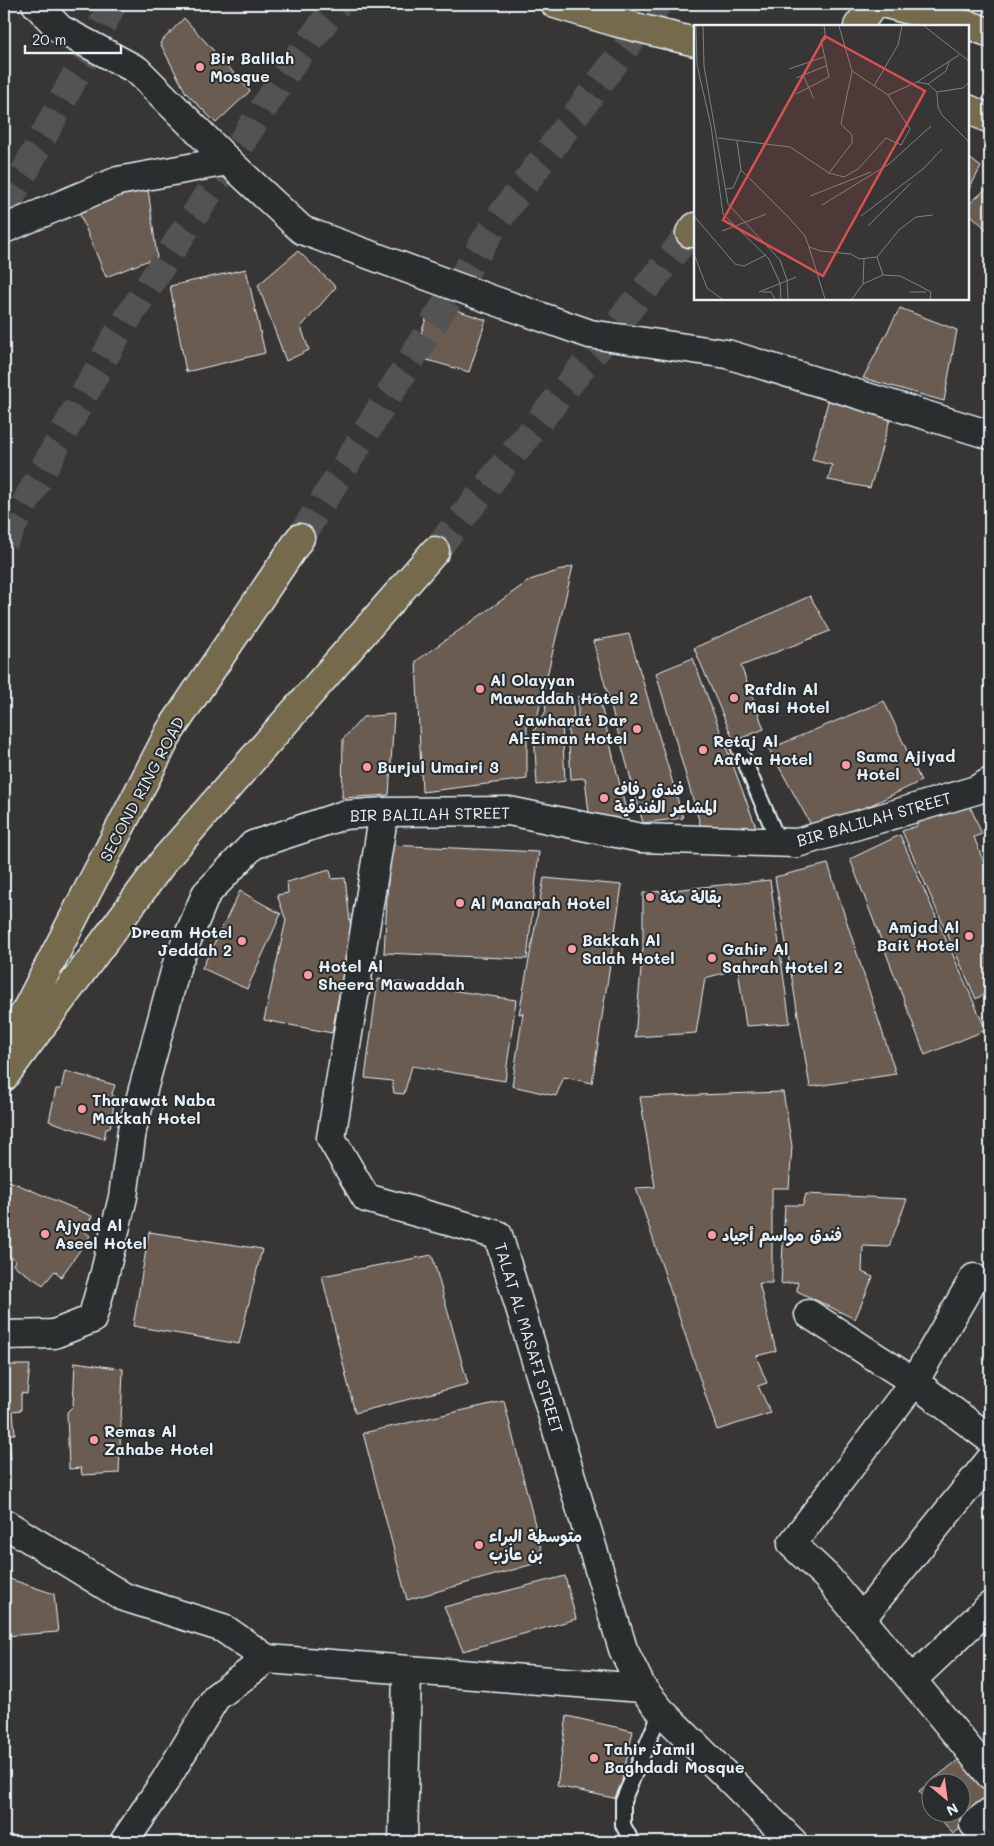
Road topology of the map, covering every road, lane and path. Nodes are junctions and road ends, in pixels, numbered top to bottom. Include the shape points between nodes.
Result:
1 (36, 4) edge
2 (555, 4) edge
3 (874, 4) edge
4 (886, 4) edge
5 (859, 25) edge
6 (967, 25) edge
7 (969, 25) edge
8 (990, 34) edge
9 (694, 42) edge
10 (969, 109) edge
11 (990, 119) edge
12 (228, 161) junction
13 (4, 229) edge
14 (990, 435) edge
15 (300, 538) tunnel mouth
16 (435, 551) tunnel mouth
17 (738, 746) dead end
18 (990, 782) edge
19 (384, 812) junction
20 (779, 843) junction
21 (4, 1053) edge
22 (4, 1077) edge
23 (974, 1278) dead end
24 (809, 1314) dead end
25 (4, 1335) edge
26 (914, 1382) junction
27 (990, 1439) edge
28 (990, 1460) edge
29 (4, 1523) edge
30 (990, 1606) edge
31 (861, 1619) junction
32 (266, 1659) junction
33 (407, 1670) junction
34 (912, 1680) junction
35 (642, 1688) junction
36 (661, 1711) junction
37 (990, 1775) edge
38 (990, 1812) edge
39 (124, 1842) edge
40 (403, 1842) edge
41 (632, 1842) edge
42 (793, 1842) edge
43 (989, 1842) edge

1 - 12 street via 60,28 138,70
2 - 9 main road
3 - 5 main road
4 - 6 main road
7 - 8 main road
10 - 11 main road
12 - 13 street via 118,181
12 - 14 street via 302,230 490,299 590,334 727,354
15 - 21 main road, SECOND RING ROAD via 170,731
16 - 22 main road via 166,858
17 - 20 lane
18 - 20 street, BIR BALILAH STREET via 976,790 797,843
19 - 20 street, BIR BALILAH STREET via 509,811 641,838
19 - 25 street, BIR BALILAH STREET via 344,815 252,845 206,894 177,964 132,1130 123,1197 92,1319 54,1334
19 - 35 street, TALAT AL MASAFI STREET via 331,1138 366,1198 498,1235 623,1649
23 - 26 street
24 - 26 street
26 - 27 street
26 - 31 street via 792,1544 827,1577
28 - 31 street
29 - 32 street via 124,1598 223,1628
30 - 34 street
31 - 34 street
32 - 33 street
32 - 39 street via 216,1697
33 - 35 street
33 - 40 street
34 - 37 street
35 - 36 street, TALAT AL MASAFI STREET
36 - 41 lane via 623,1801 623,1825
36 - 42 street, TALAT AL MASAFI STREET
38 - 43 street via 974,1824

